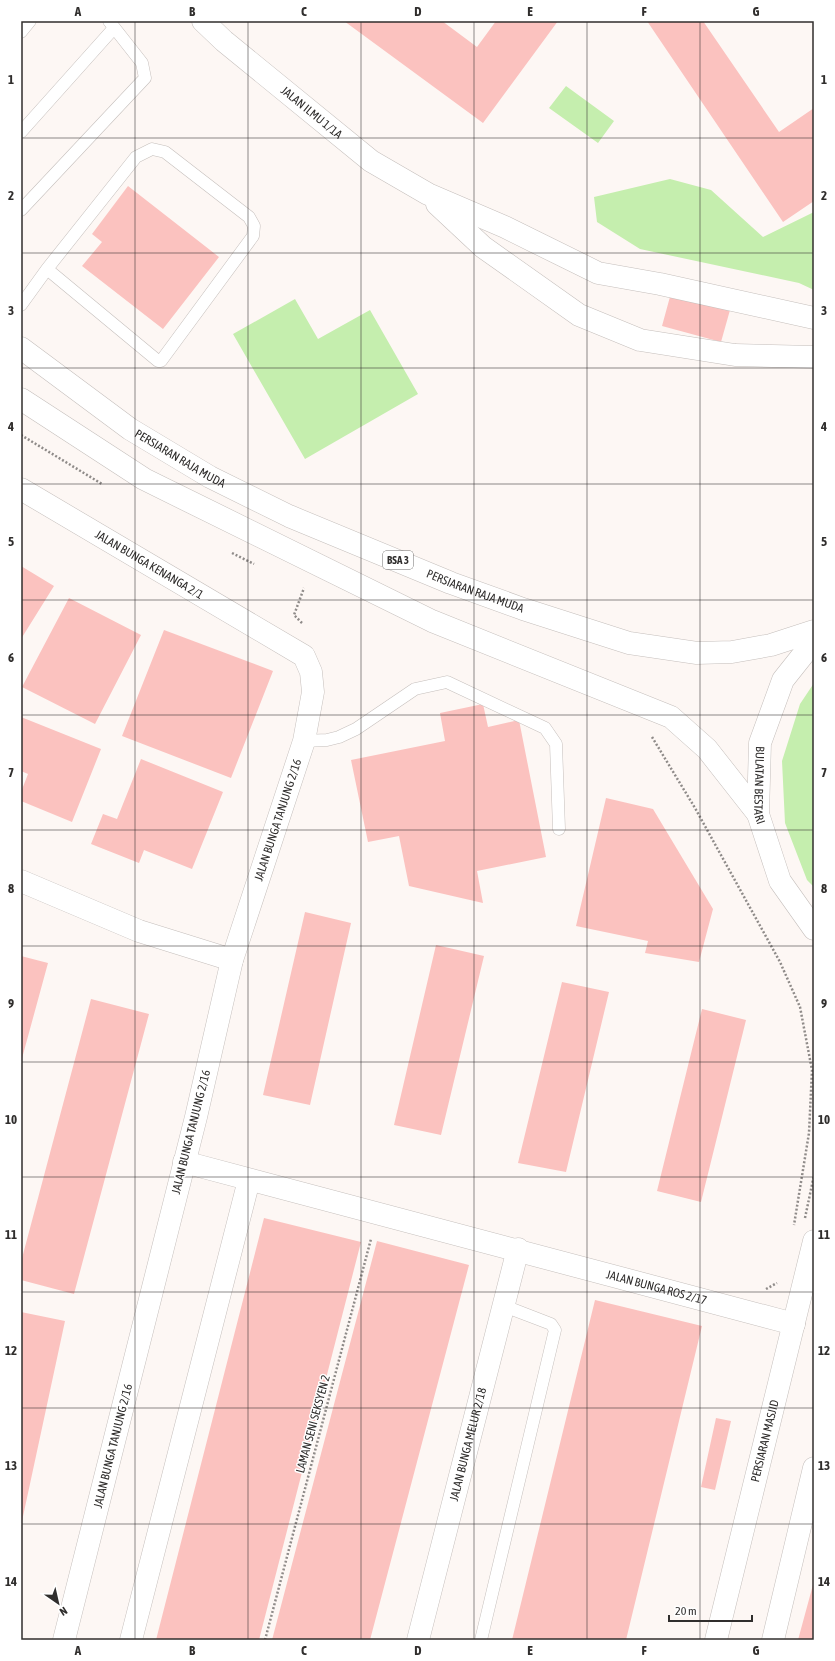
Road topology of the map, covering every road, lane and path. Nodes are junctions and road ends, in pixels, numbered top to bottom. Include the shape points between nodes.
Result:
1 (30, 21) edge
2 (203, 21) edge
3 (111, 24) edge
4 (21, 32) edge
5 (21, 132) edge
6 (428, 194) junction
7 (21, 210) edge
8 (47, 269) junction
9 (21, 305) edge
10 (814, 318) edge
11 (21, 348) edge
12 (814, 357) edge
13 (21, 399) edge
14 (21, 489) edge
15 (814, 631) edge
16 (279, 640) joint
17 (814, 642) edge
18 (304, 741) junction
19 (758, 814) junction
20 (559, 829) dead end
21 (21, 881) edge
22 (813, 930) edge
23 (232, 960) junction
24 (184, 1162) junction
25 (249, 1180) junction
26 (378, 1213) junction
27 (814, 1241) edge
28 (518, 1250) junction
29 (504, 1306) junction
30 (794, 1324) junction
31 (814, 1468) edge
32 (64, 1640) edge
33 (131, 1640) edge
34 (266, 1640) edge
35 (418, 1640) edge
36 (481, 1640) edge
37 (716, 1640) edge
38 (773, 1640) edge

1 - 4 lane
2 - 6 street, JALAN ILMU 1/1A via 371,161
3 - 5 lane
3 - 7 lane via 142,63 145,78
6 - 10 street via 505,227 598,273
6 - 12 street via 483,247 579,315 640,340 735,355
8 - 8 lane via 161,361 253,236 254,226 249,217 165,152 152,149 136,157
8 - 9 lane
11 - 15 street, PERSIARAN RAJA MUDA / BSA 3 via 130,429 210,477 290,516 451,583 523,609 629,643 697,653 732,652 771,645
13 - 19 street via 144,479 425,617 672,717 707,749
14 - 16 street, JALAN BUNGA KENANGA 2/1
16 - 18 street, JALAN BUNGA TANJUNG 2/16 via 304,656 311,672 313,692
17 - 19 street, BULATAN BESTARI via 783,680 760,742
18 - 20 lane via 339,737 356,729 415,689 447,682 545,728 556,744
18 - 23 street, JALAN BUNGA TANJUNG 2/16
19 - 22 street, BULATAN BESTARI via 780,881
21 - 23 street via 139,932
23 - 24 street, JALAN BUNGA TANJUNG 2/16
24 - 25 street, JALAN BUNGA ROS 2/17
24 - 32 street, JALAN BUNGA TANJUNG 2/16
25 - 26 street, JALAN BUNGA ROS 2/17
25 - 33 street
26 - 28 street, JALAN BUNGA ROS 2/17
26 - 34 path, LAMAN SENI SEKSYEN 2
27 - 30 street, PERSIARAN MASJID
28 - 29 street, JALAN BUNGA MELUR 2/18
28 - 30 street, JALAN BUNGA ROS 2/17
29 - 35 street, JALAN BUNGA MELUR 2/18
29 - 36 lane via 551,1324 555,1330
30 - 37 street, PERSIARAN MASJID
31 - 38 street

